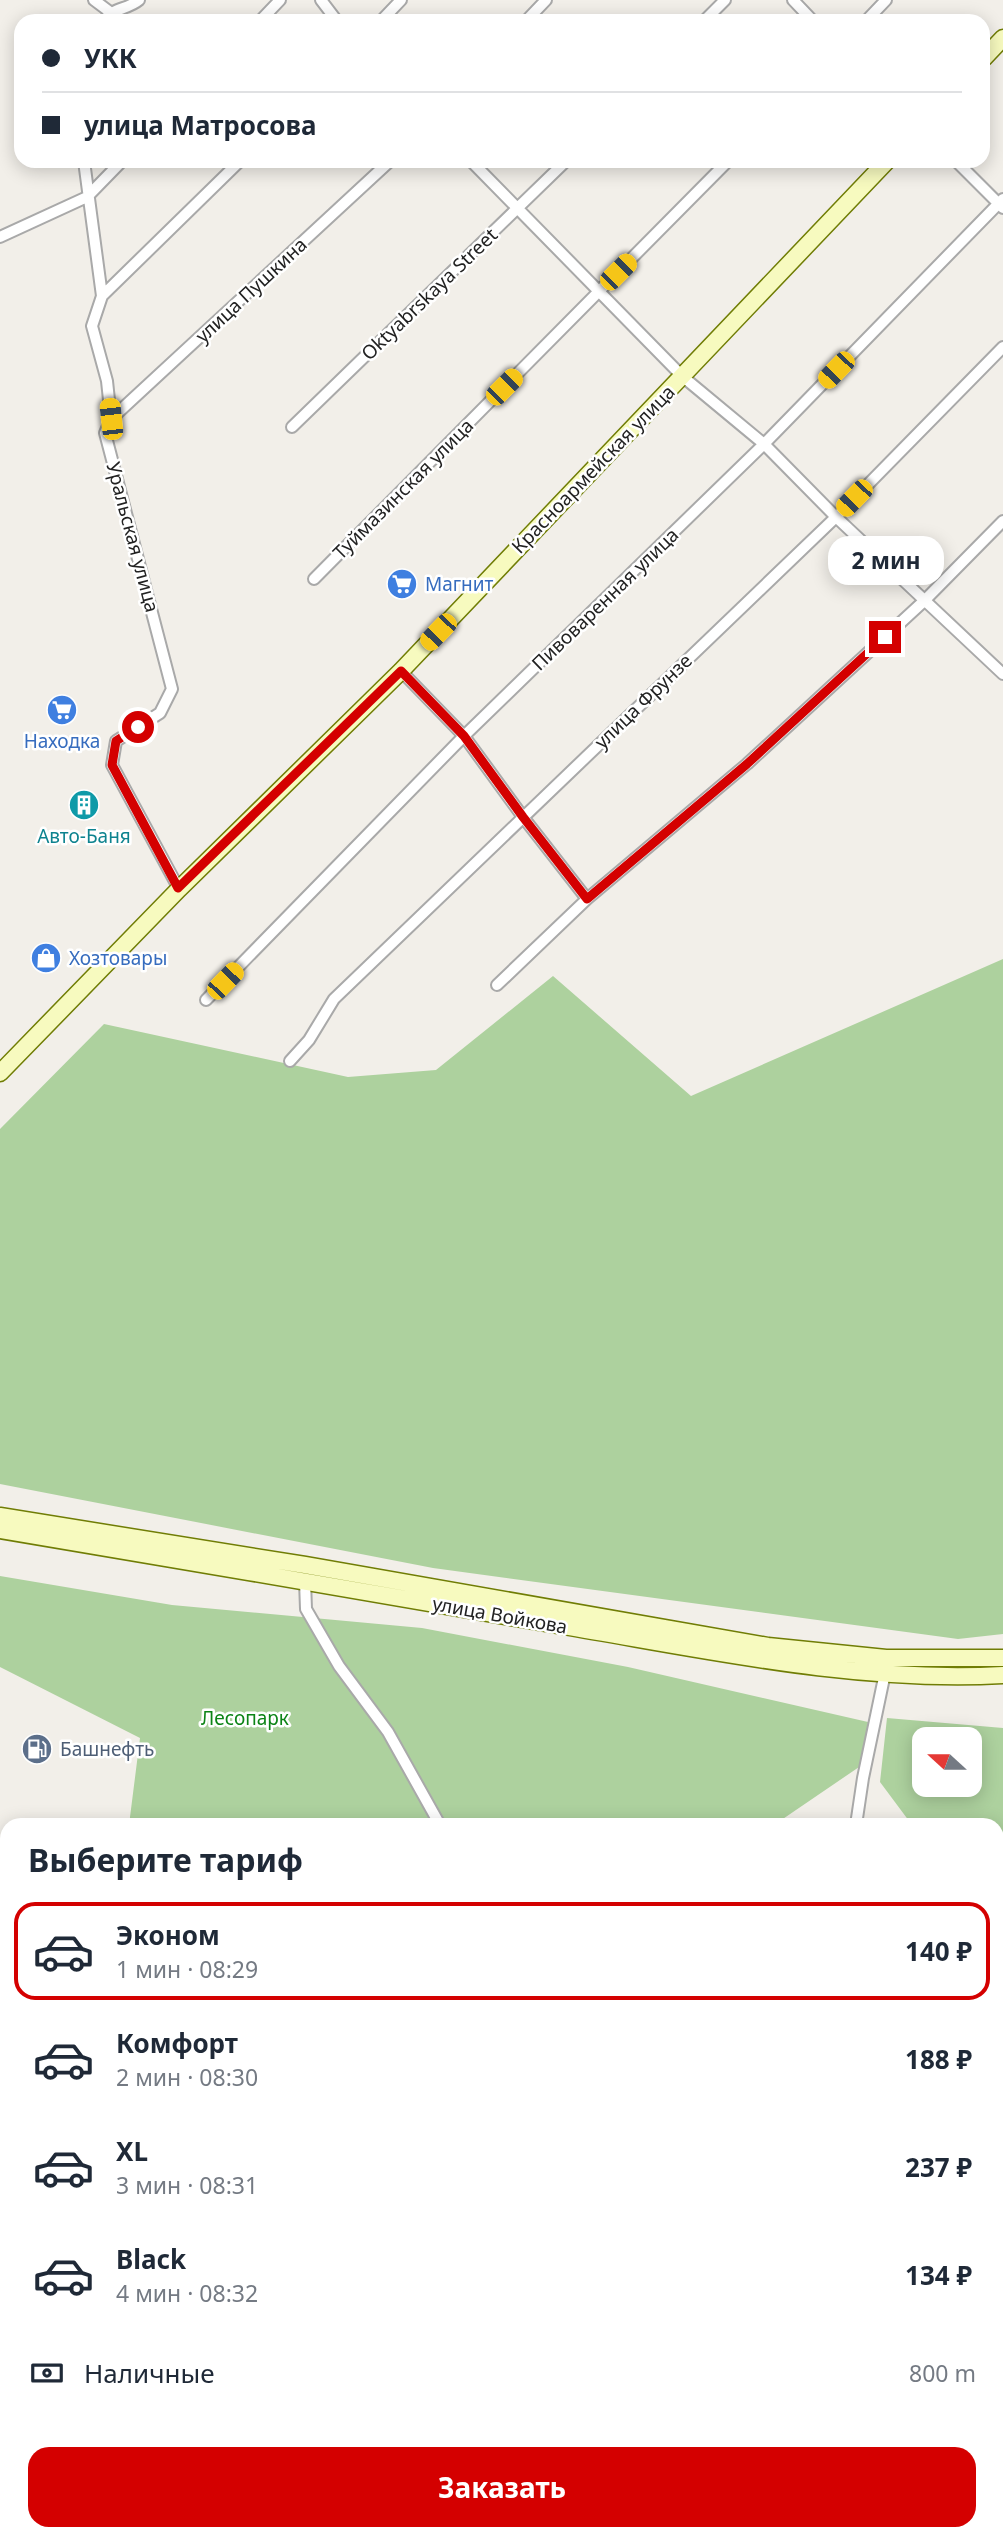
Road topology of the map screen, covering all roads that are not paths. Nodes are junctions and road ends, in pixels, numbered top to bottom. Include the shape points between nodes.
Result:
1 (94, 0) edge
2 (139, 0) edge
3 (280, 0) edge
4 (321, 0) edge
5 (401, 0) edge
6 (546, 0) edge
7 (725, 0) edge
8 (793, 0) edge
9 (886, 0) edge
10 (105, 14) edge
11 (114, 14) edge
12 (267, 14) edge
13 (332, 14) edge
14 (388, 14) edge
15 (533, 14) edge
16 (711, 14) edge
17 (806, 14) edge
18 (873, 14) edge
19 (1003, 38) edge
20 (990, 52) edge
21 (85, 168) edge
22 (115, 168) edge
23 (233, 168) edge
24 (382, 168) edge
25 (478, 168) edge
26 (559, 168) edge
27 (721, 168) edge
28 (880, 168) edge
29 (963, 168) edge
30 (87, 197) junction
31 (1001, 204) edge
32 (518, 209) junction
33 (0, 237) edge
34 (600, 291) junction
35 (102, 296) junction
36 (1003, 347) edge
37 (682, 376) junction
38 (111, 419) junction
39 (292, 426) dead end
40 (764, 444) junction
41 (836, 517) junction
42 (1003, 522) edge
43 (314, 579) dead end
44 (924, 601) junction
45 (401, 671) junction
46 (1003, 674) edge
47 (464, 736) junction
48 (523, 817) junction
49 (178, 888) junction
50 (587, 899) junction
51 (497, 985) dead end
52 (206, 1000) dead end
53 (290, 1061) dead end
54 (0, 1073) edge
55 (0, 1516) edge
56 (0, 1530) edge
57 (305, 1581) junction
58 (1003, 1658) edge
59 (885, 1673) junction
60 (1003, 1675) edge
61 (436, 1818) edge
62 (857, 1818) edge

1 - 10 street
2 - 11 street
3 - 12 street
4 - 13 street
5 - 14 street
6 - 15 street
7 - 16 street
8 - 17 street
9 - 18 street
19 - 20 main road
21 - 30 street
22 - 30 street
23 - 35 street
24 - 38 street, улица Пушкина
25 - 32 street
26 - 32 street, Oktyabrskaya Street
27 - 34 street, Туймазинская улица
28 - 37 main road, Красноармейская улица
29 - 31 street
30 - 33 street
30 - 35 street
31 - 40 street, Пивоваренная улица
32 - 34 street
32 - 39 street, Oktyabrskaya Street
34 - 37 street
34 - 43 street, Туймазинская улица
35 - 38 street, Уральская улица via 92,326
36 - 41 street, улица Фрунзе
37 - 40 street
37 - 45 main road, Красноармейская улица
38 - 49 street, Уральская улица via 105,433 172,689 160,713 116,741 112,765
40 - 41 street
40 - 47 street, Пивоваренная улица
41 - 44 street
41 - 48 street, улица Фрунзе
42 - 44 street
44 - 46 street
44 - 50 street via 747,764
45 - 47 street
45 - 49 main road, Красноармейская улица
47 - 48 street
47 - 52 street, Пивоваренная улица
48 - 50 street
48 - 53 street, улица Фрунзе via 334,999
49 - 54 main road, Красноармейская улица
50 - 51 street
55 - 58 main road, улица Войкова via 768,1646 886,1658
56 - 57 main road, улица Войкова
57 - 59 main road, улица Войкова via 661,1643
57 - 61 street via 306,1609 339,1665 388,1732
59 - 60 main road, улица Войкова
59 - 62 street

